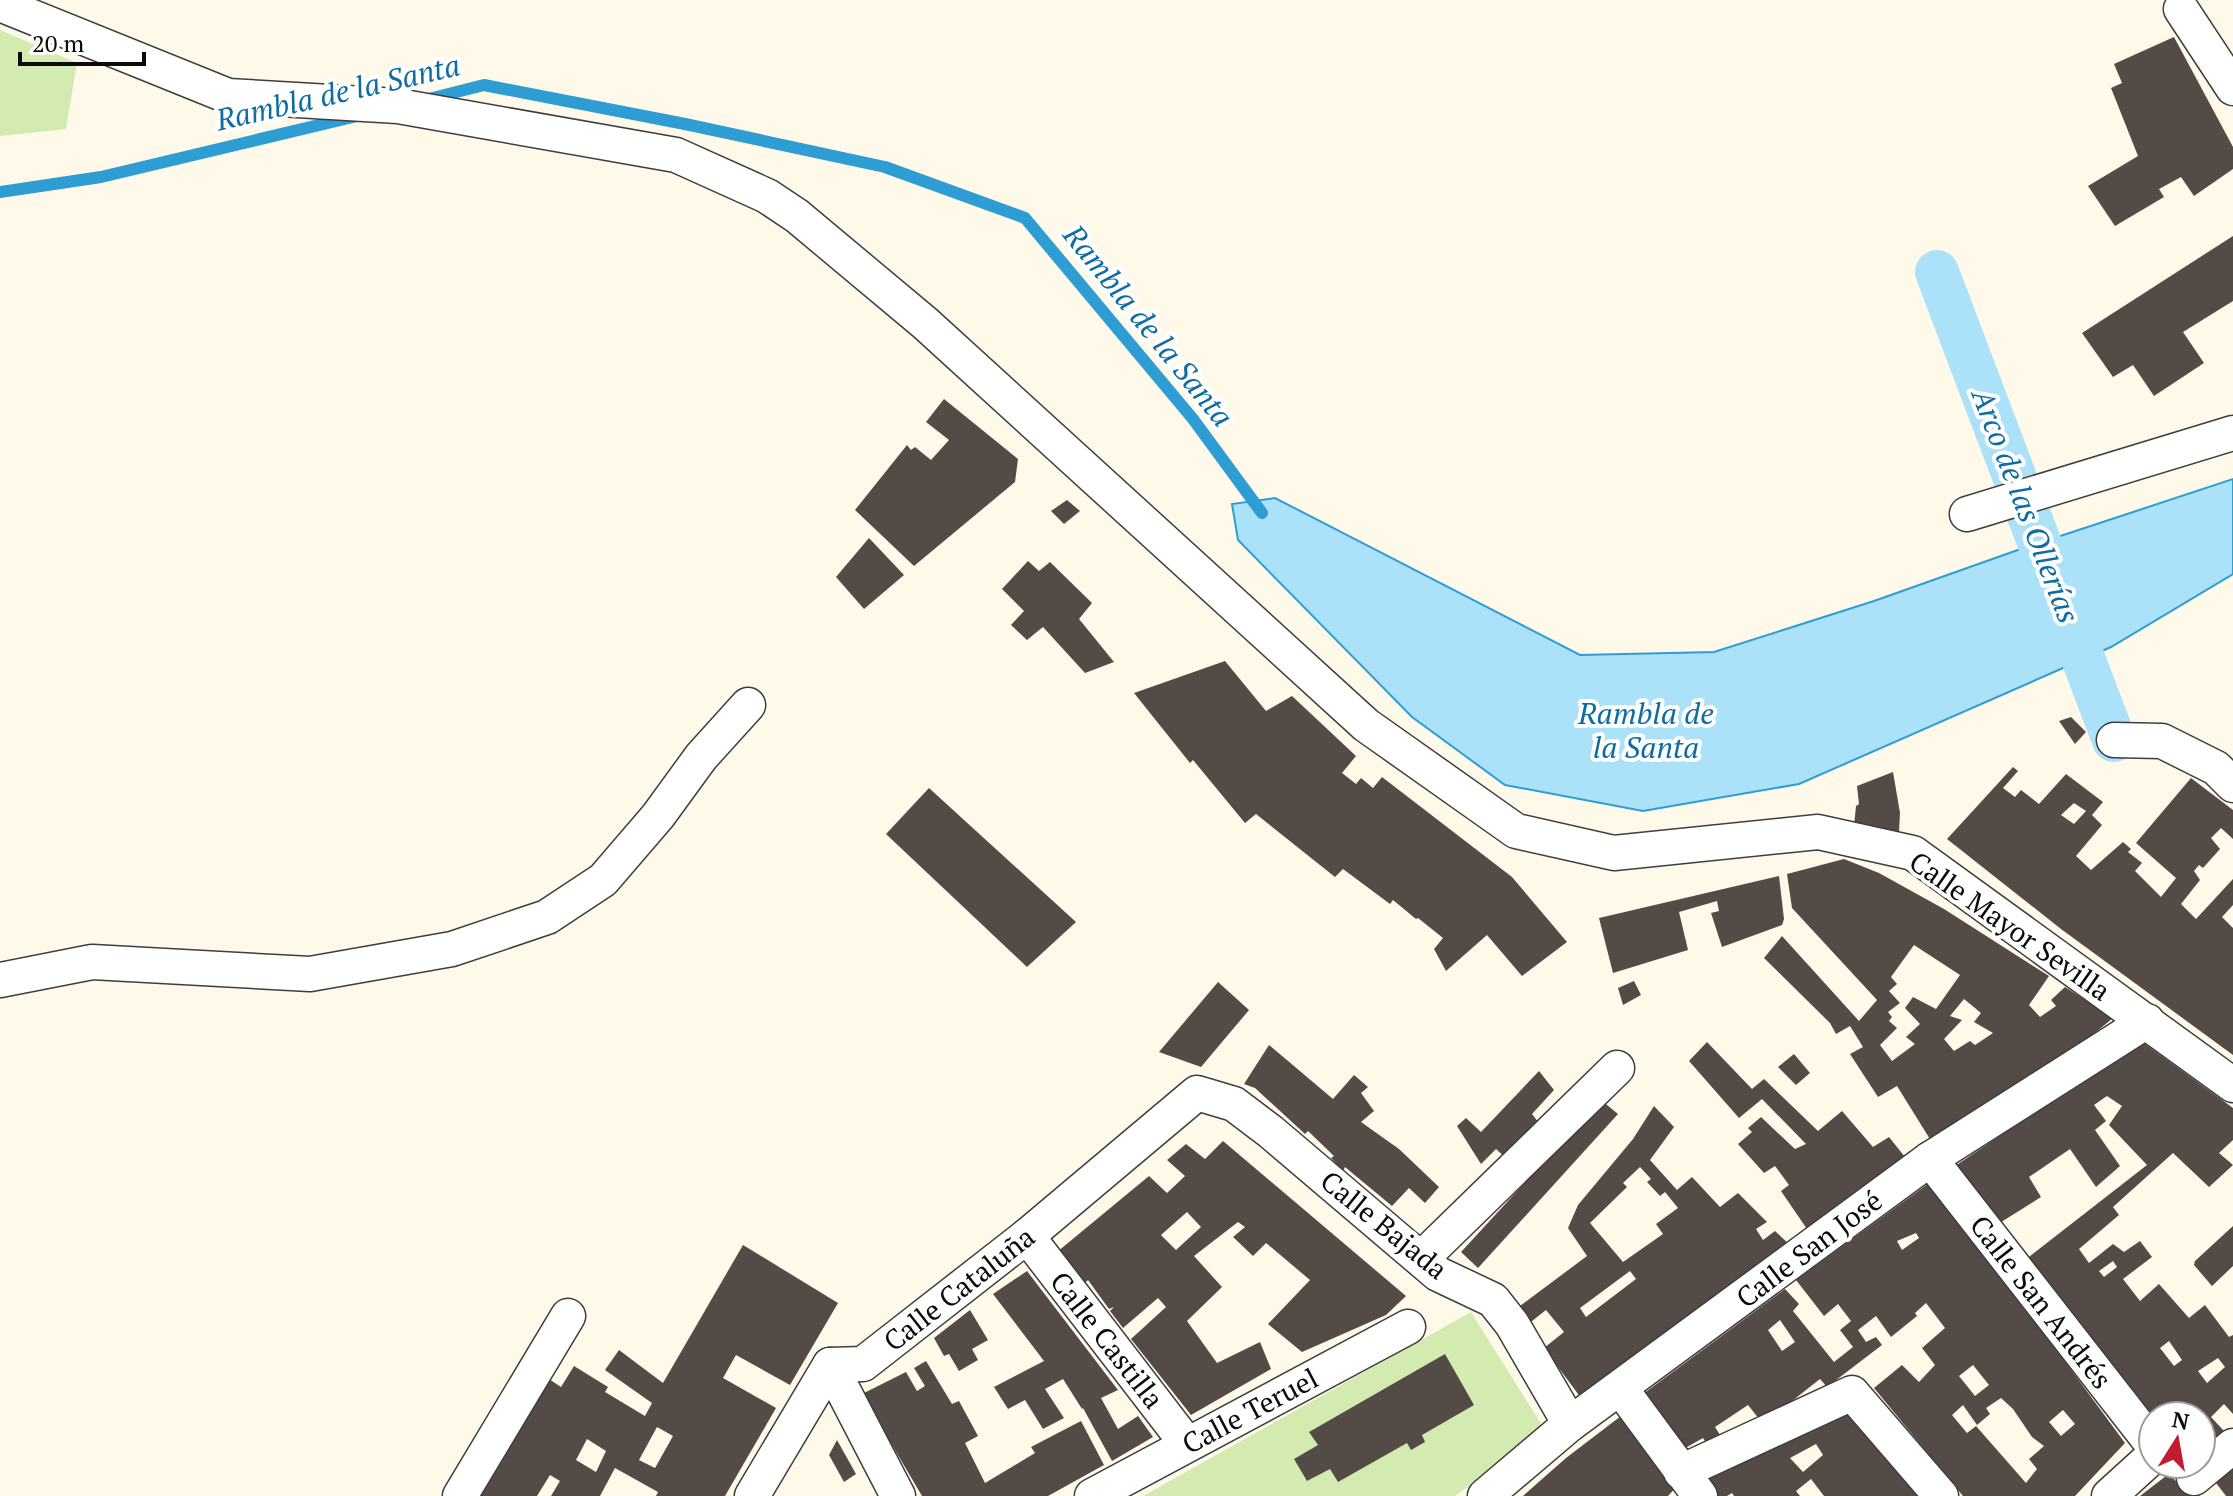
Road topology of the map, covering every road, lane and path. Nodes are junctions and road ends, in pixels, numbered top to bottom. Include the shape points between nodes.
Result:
1 (0, 4) edge
2 (2181, 9) dead end
3 (2233, 88) edge
4 (2233, 433) edge
5 (1967, 514) dead end
6 (748, 705) dead end
7 (2114, 740) dead end
8 (2233, 785) edge
9 (0, 980) edge
10 (2147, 1021) junction
11 (1617, 1068) dead end
12 (2233, 1085) edge
13 (1197, 1093) joint
14 (1930, 1159) junction
15 (1027, 1236) junction
16 (1421, 1259) junction
17 (568, 1316) dead end
18 (1408, 1327) dead end
19 (830, 1365) junction
20 (1621, 1389) junction
21 (1570, 1424) junction
22 (2137, 1424) edge
23 (1187, 1444) junction
24 (2233, 1446) edge
25 (2217, 1459) edge
26 (2137, 1471) edge
27 (1690, 1484) edge
28 (460, 1496) edge
29 (752, 1496) edge
30 (898, 1496) edge
31 (1092, 1496) edge
32 (1485, 1496) edge
33 (1941, 1496) edge
34 (2109, 1496) edge

1 - 10 street, Calle Mayor Sevilla via 228,96 398,106 676,155 767,196 925,323 1366,725 1516,831 1614,853 1818,832 1913,853
2 - 3 street
4 - 5 street
6 - 9 street via 603,880 547,917 452,949 310,974 92,962
7 - 8 street via 2162,741 2216,768
10 - 12 street, Calle Mayor Sevilla
10 - 14 street, Calle San José
11 - 16 street
13 - 15 street, Calle Cataluña
13 - 16 street, Calle Bajada via 1234,1104
14 - 20 street, Calle San José
14 - 22 street, Calle San Andrés
15 - 19 street, Calle Cataluña via 863,1364
15 - 23 street, Calle Castilla
16 - 21 street, Calle Bajada via 1438,1274 1493,1300
17 - 28 street
18 - 23 street, Calle Teruel
19 - 29 street
19 - 30 street
20 - 21 street, Calle San José
20 - 27 street
21 - 32 street, Calle San José
23 - 31 street, Calle Teruel
24 - 25 street
26 - 34 street
27 - 33 street via 1852,1393

